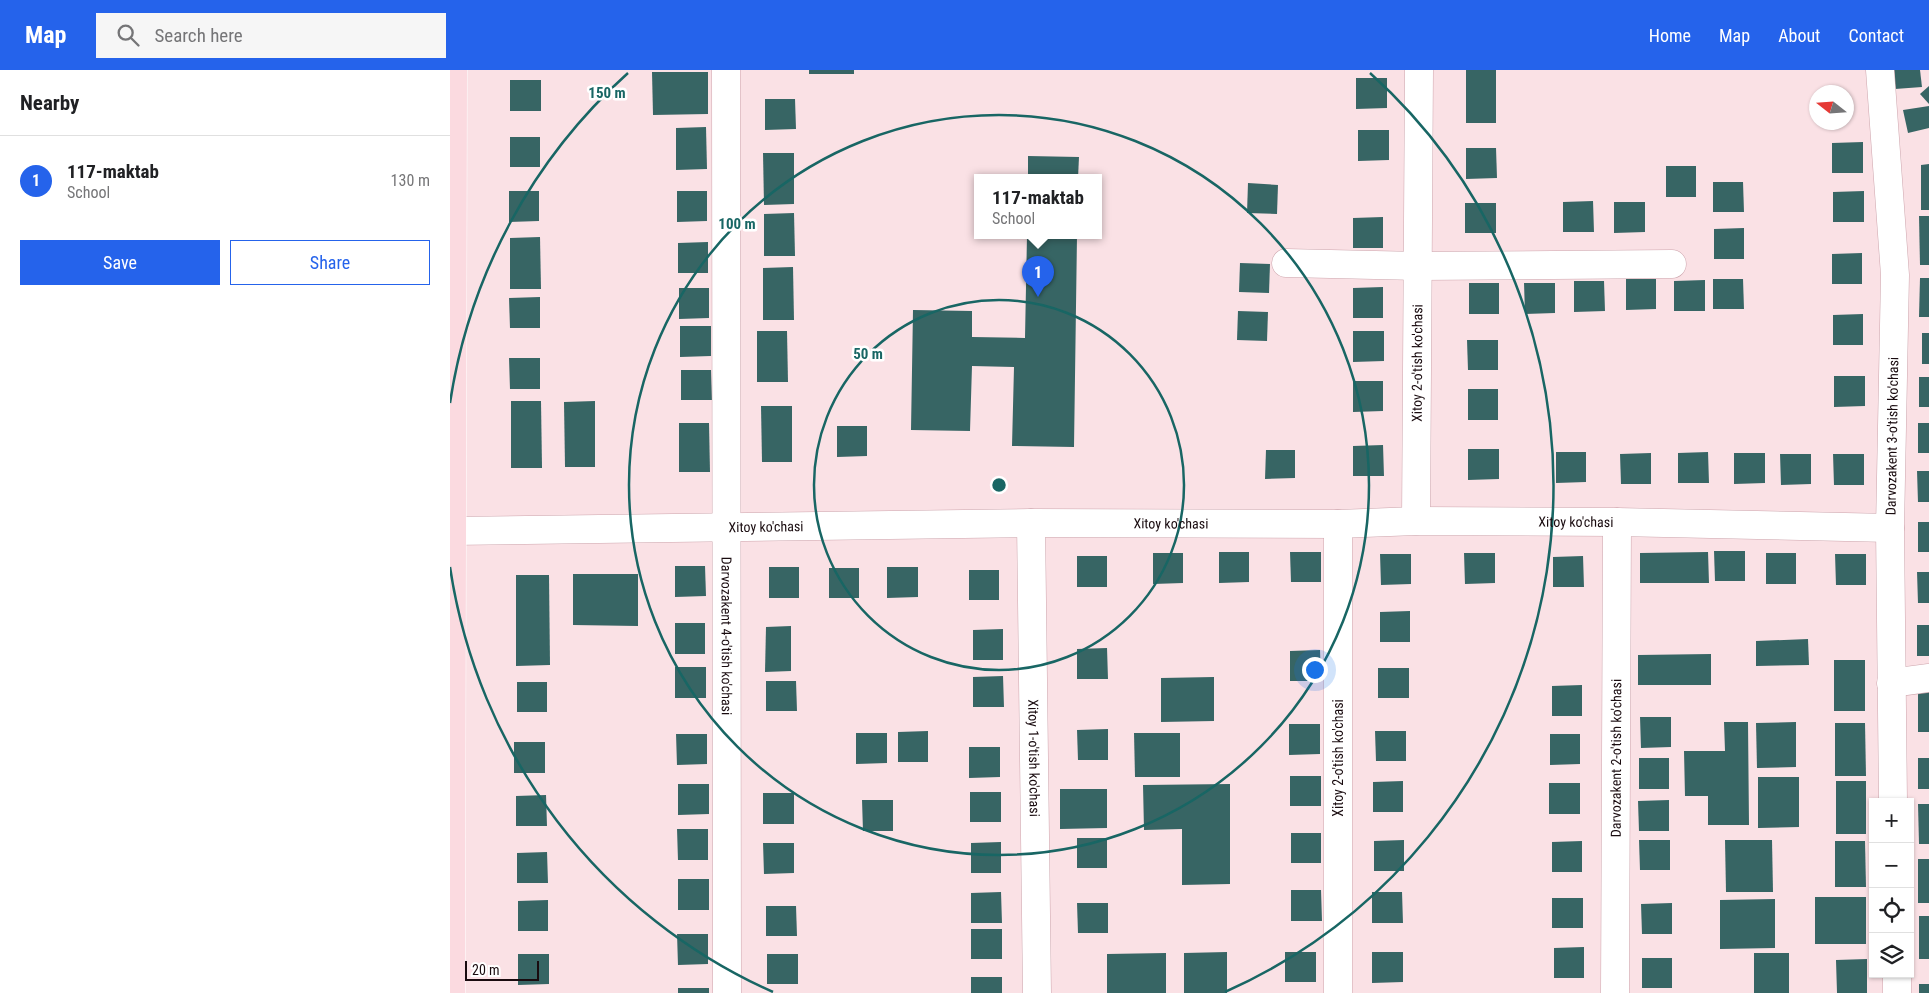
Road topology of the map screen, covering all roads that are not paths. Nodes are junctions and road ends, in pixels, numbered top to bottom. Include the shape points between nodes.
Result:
1 (453, 70) edge
2 (726, 70) edge
3 (1419, 70) edge
4 (1880, 70) edge
5 (1286, 263) dead end
6 (1672, 264) dead end
7 (1419, 266) junction
8 (451, 469) edge
9 (1416, 521) junction
10 (1617, 522) junction
11 (1031, 523) junction
12 (1338, 524) junction
13 (728, 527) junction
14 (1890, 528) junction
15 (451, 531) junction
16 (451, 641) edge
17 (1929, 678) edge
18 (1891, 683) junction
19 (1893, 798) edge
20 (1897, 978) edge
21 (450, 993) edge
22 (727, 993) edge
23 (1037, 993) edge
24 (1338, 993) edge
25 (1615, 993) edge
26 (1897, 993) edge

1 - 8 main road
2 - 13 street, Darvozakent 4-o'tish ko'chasi
3 - 7 street, Xitoy 2-o'tish ko'chasi
4 - 14 street, Darvozakent 3-o'tish ko'chasi via 1895,275
5 - 7 street
6 - 7 street
7 - 9 street, Xitoy 2-o'tish ko'chasi
8 - 15 main road
9 - 10 street, Xitoy ko'chasi
9 - 12 street, Xitoy ko'chasi
10 - 14 street, Xitoy ko'chasi
10 - 25 street, Darvozakent 2-o'tish ko'chasi
11 - 12 street, Xitoy ko'chasi
11 - 13 street, Xitoy ko'chasi
11 - 23 street, Xitoy 1-o'tish ko'chasi
12 - 24 street, Xitoy 2-o'tish ko'chasi
13 - 15 street, Xitoy ko'chasi
13 - 22 street, Darvozakent 4-o'tish ko'chasi
14 - 18 street, Darvozakent 3-o'tish ko'chasi
15 - 16 main road
16 - 21 main road
17 - 18 street
18 - 19 street, Darvozakent 3-o'tish ko'chasi
20 - 26 street

